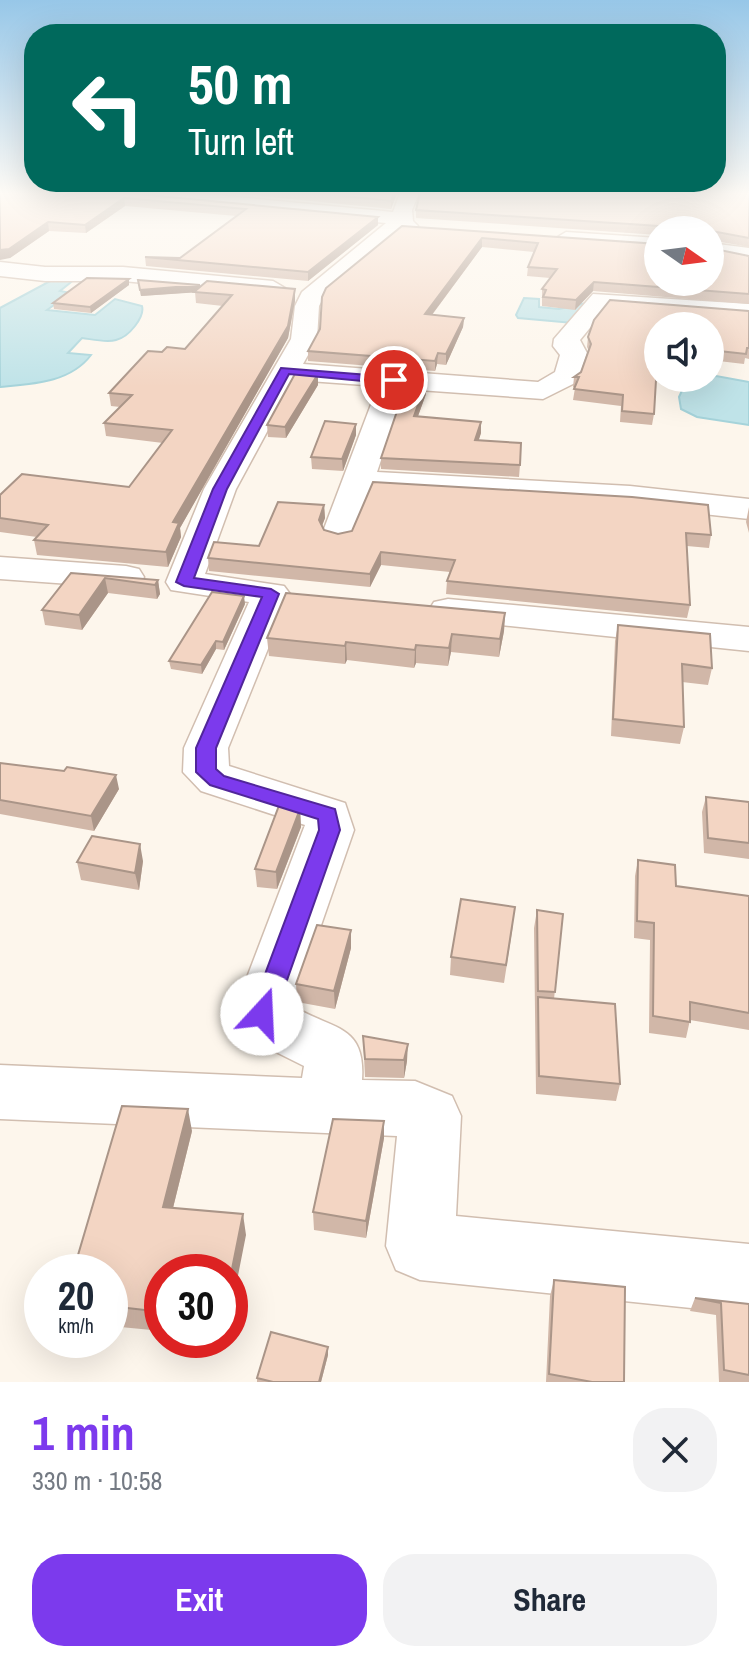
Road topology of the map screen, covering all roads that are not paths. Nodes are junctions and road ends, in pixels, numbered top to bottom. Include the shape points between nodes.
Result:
1 (359, 257) edge
2 (0, 269) edge
3 (314, 292) junction
4 (749, 311) edge
5 (285, 371) junction
6 (394, 380) junction
7 (358, 481) junction
8 (749, 509) edge
9 (339, 534) edge
10 (6, 577) edge
11 (184, 582) junction
12 (415, 607) edge
13 (749, 639) edge
14 (0, 1092) edge
15 (330, 1107) junction
16 (749, 1279) edge

1 - 3 street
2 - 3 street
3 - 5 street via 304,339
4 - 6 street via 601,299 567,339 566,346 574,353 567,376 543,391
5 - 6 street
5 - 11 street via 220,489
6 - 7 street
7 - 8 street via 630,496
7 - 9 street
10 - 11 street
11 - 15 street via 287,595 206,748 206,772 328,815 330,830 262,1014 271,1024 324,1044 334,1058
12 - 13 street
14 - 15 street
15 - 16 street via 415,1109 430,1116 420,1246

